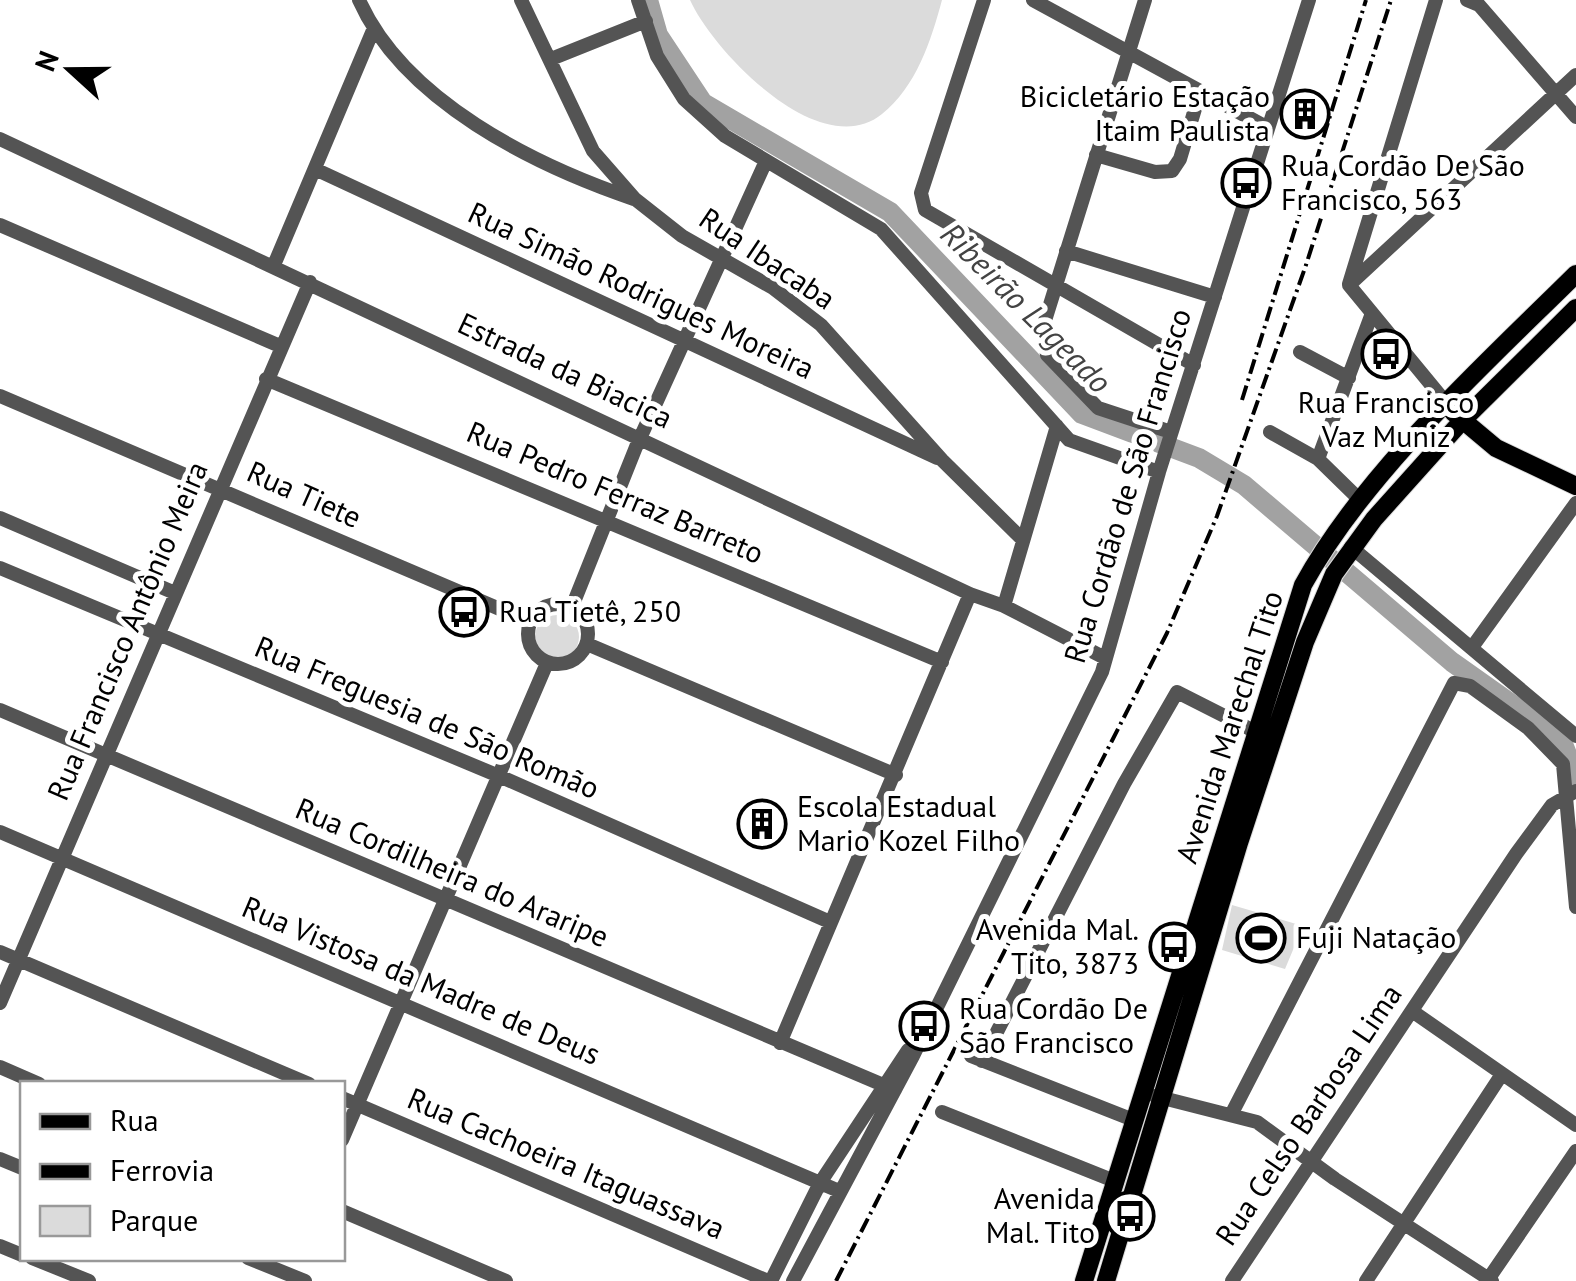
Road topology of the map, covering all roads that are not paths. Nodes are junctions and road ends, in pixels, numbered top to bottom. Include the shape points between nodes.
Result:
1 (358, 0) edge
2 (521, 0) edge
3 (638, 0) edge
4 (984, 0) edge
5 (1033, 0) edge
6 (1145, 0) edge
7 (1309, 0) edge
8 (1436, 0) edge
9 (1467, 0) edge
10 (646, 22) junction
11 (374, 28) junction
12 (1129, 51) junction
13 (551, 59) junction
14 (1576, 75) edge
15 (1200, 92) junction
16 (1555, 94) junction
17 (1576, 117) edge
18 (1268, 128) junction
19 (0, 139) edge
20 (1096, 155) junction
21 (766, 161) junction
22 (318, 170) junction
23 (610, 170) junction
24 (596, 186) junction
25 (634, 199) junction
26 (0, 225) edge
27 (1066, 251) junction
28 (720, 258) junction
29 (274, 266) junction
30 (1576, 274) edge
31 (310, 282) junction
32 (1349, 284) junction
33 (1055, 287) junction
34 (1215, 297) junction
35 (1576, 308) edge
36 (1371, 316) junction
37 (686, 341) junction
38 (280, 346) junction
39 (1300, 352) dead end
40 (1194, 365) junction
41 (266, 378) junction
42 (1350, 378) junction
43 (0, 396) edge
44 (1447, 404) junction
45 (895, 405) junction
46 (1460, 422) junction
47 (1057, 426) junction
48 (872, 429) junction
49 (1270, 432) dead end
50 (641, 436) junction
51 (1170, 436) junction
52 (1318, 459) junction
53 (942, 460) junction
54 (1160, 467) junction
55 (1576, 486) edge
56 (219, 488) junction
57 (1361, 502) junction
58 (1576, 503) edge
59 (0, 518) edge
60 (608, 519) junction
61 (1022, 538) junction
62 (1348, 551) junction
63 (0, 568) edge
64 (175, 593) junction
65 (970, 594) junction
66 (1004, 606) junction
67 (572, 607) junction
68 (530, 622) junction
69 (158, 635) junction
70 (587, 644) junction
71 (1473, 646) junction
72 (1105, 658) junction
73 (548, 662) junction
74 (942, 662) junction
75 (0, 710) edge
76 (1256, 732) junction
77 (1576, 736) edge
78 (105, 755) junction
79 (896, 775) junction
80 (499, 776) junction
81 (1570, 793) edge
82 (0, 832) edge
83 (61, 857) junction
84 (446, 900) junction
85 (1576, 907) edge
86 (830, 922) junction
87 (0, 952) edge
88 (18, 960) junction
89 (402, 1002) junction
90 (0, 1003) edge
91 (1412, 1011) junction
92 (780, 1043) junction
93 (0, 1066) edge
94 (1502, 1074) junction
95 (32, 1081) edge
96 (302, 1081) edge
97 (889, 1088) junction
98 (1145, 1093) junction
99 (1164, 1098) junction
100 (345, 1099) edge
101 (358, 1104) junction
102 (942, 1112) dead end
103 (1232, 1113) junction
104 (1136, 1121) junction
105 (1576, 1125) edge
106 (345, 1133) edge
107 (1576, 1152) edge
108 (1311, 1162) junction
109 (1117, 1182) junction
110 (820, 1183) junction
111 (839, 1191) junction
112 (345, 1213) edge
113 (1404, 1223) junction
114 (39, 1261) edge
115 (257, 1261) edge
116 (285, 1271) edge
117 (1489, 1280) edge
118 (89, 1281) edge
119 (305, 1281) edge
120 (506, 1281) edge
121 (770, 1281) edge
122 (793, 1281) edge
123 (1084, 1281) edge
124 (1106, 1281) edge
125 (1232, 1281) edge
126 (1366, 1281) edge

1 - 11 street
2 - 13 street, Rua Ibacaba
3 - 10 street
4 - 33 street via 922,204 930,216
5 - 12 street
6 - 12 street
7 - 18 street, Rua Cordão de São Francisco
8 - 32 street
9 - 16 street via 1479,5
10 - 13 street
10 - 21 street via 657,56 684,98 725,136
11 - 22 street
11 - 24 street via 394,59 451,105 550,169
12 - 15 street
12 - 20 street
13 - 23 street, Rua Ibacaba via 593,151
14 - 16 street
15 - 18 street
15 - 20 street via 1172,171
16 - 17 street
16 - 32 street
18 - 34 street, Rua Cordão de São Francisco
19 - 29 street, Estrada da Biacica
20 - 27 street
21 - 28 street
21 - 47 street via 880,229
22 - 29 street
22 - 37 street, Rua Simão Rodrigues Moreira
23 - 24 street
23 - 25 street, Rua Ibacaba
24 - 25 street
25 - 28 street, Rua Ibacaba
26 - 38 street
27 - 33 street
27 - 34 street
28 - 37 street
28 - 45 street, Rua Ibacaba via 820,324
29 - 31 street, Estrada da Biacica
30 - 44 main road, Avenida Marechal Tito
31 - 38 street, Rua Francisco Antônio Meira
31 - 50 street, Estrada da Biacica
32 - 36 street
33 - 40 street
33 - 51 street via 1043,327 1046,355 1098,408
34 - 40 street, Rua Cordão de São Francisco
35 - 46 main road, Avenida Marechal Tito
36 - 42 street
36 - 44 street
37 - 48 street, Rua Simão Rodrigues Moreira
37 - 50 street
38 - 41 street, Rua Francisco Antônio Meira
39 - 42 street
40 - 51 street, Rua Cordão de São Francisco
41 - 56 street, Rua Francisco Antônio Meira
41 - 60 street, Rua Pedro Ferraz Barreto
42 - 52 street
43 - 56 street, Rua Tiete
44 - 46 main road
44 - 57 main road, Avenida Marechal Tito
45 - 48 street
45 - 53 street, Rua Ibacaba
46 - 55 main road via 1496,448
46 - 62 main road, Avenida Marechal Tito
47 - 54 street via 1080,446
47 - 61 street
48 - 53 street, Rua Simão Rodrigues Moreira
49 - 52 street
50 - 60 street
50 - 65 street, Estrada da Biacica
51 - 54 street, Rua Cordão de São Francisco
52 - 57 street
53 - 61 street, Rua Ibacaba
54 - 72 street, Rua Cordão de São Francisco
56 - 64 street, Rua Francisco Antônio Meira
56 - 68 street, Rua Tiete
57 - 76 main road, Avenida Marechal Tito via 1318,559 1290,618
58 - 71 street
59 - 64 street
60 - 67 street
60 - 74 street, Rua Pedro Ferraz Barreto
61 - 66 street
62 - 71 street
62 - 99 main road, Avenida Marechal Tito via 1306,642
63 - 69 street, Rua Freguesia de São Romão
64 - 69 street, Rua Francisco Antônio Meira
65 - 66 street, Estrada da Biacica
65 - 74 street
66 - 72 street, Estrada da Biacica
67 - 68 street via 552,604
67 - 70 street via 588,627
68 - 73 street via 532,650
69 - 78 street, Rua Francisco Antônio Meira
69 - 80 street, Rua Freguesia de São Romão
70 - 73 street via 575,660
70 - 79 street
71 - 77 street
72 - 97 street, Rua Cordão de São Francisco via 927,1024
73 - 80 street
74 - 79 street
75 - 78 street, Rua Cordilheira do Araripe
76 - 98 main road, Avenida Marechal Tito
76 - 104 street via 1178,692 976,1059
78 - 83 street, Rua Francisco Antônio Meira
78 - 84 street, Rua Cordilheira do Araripe
79 - 86 street
80 - 84 street
80 - 86 street, Rua Freguesia de São Romão
81 - 85 street
81 - 91 street, Rua Celso Barbosa Lima via 1552,805 1516,854
81 - 103 street via 1558,756 1477,691 1461,682 1451,685
82 - 83 street, Rua Vistosa da Madre de Deus
83 - 88 street, Rua Francisco Antônio Meira
83 - 89 street, Rua Vistosa da Madre de Deus
84 - 89 street
84 - 92 street, Rua Cordilheira do Araripe
86 - 92 street
87 - 88 street
88 - 90 street, Rua Francisco Antônio Meira
88 - 96 street
89 - 101 street
89 - 110 street, Rua Vistosa da Madre de Deus
91 - 94 street
91 - 108 street, Rua Celso Barbosa Lima
92 - 97 street, Rua Cordilheira do Araripe
93 - 95 street
94 - 105 street
94 - 113 street
97 - 110 street
97 - 111 street
98 - 99 street
98 - 104 main road, Avenida Marechal Tito
99 - 103 street
99 - 124 main road, Avenida Marechal Tito
100 - 101 street, Rua Cachoeira Itaguassava
101 - 106 street
101 - 121 street, Rua Cachoeira Itaguassava
102 - 109 street
103 - 108 street via 1268,1128
104 - 109 main road, Avenida Marechal Tito
107 - 117 street
108 - 113 street
108 - 125 street, Rua Celso Barbosa Lima
109 - 123 main road, Avenida Marechal Tito
110 - 111 street, Rua Vistosa da Madre de Deus
110 - 121 street
111 - 122 street
112 - 120 street
113 - 117 street
113 - 126 street
114 - 118 street
115 - 116 street
116 - 119 street

